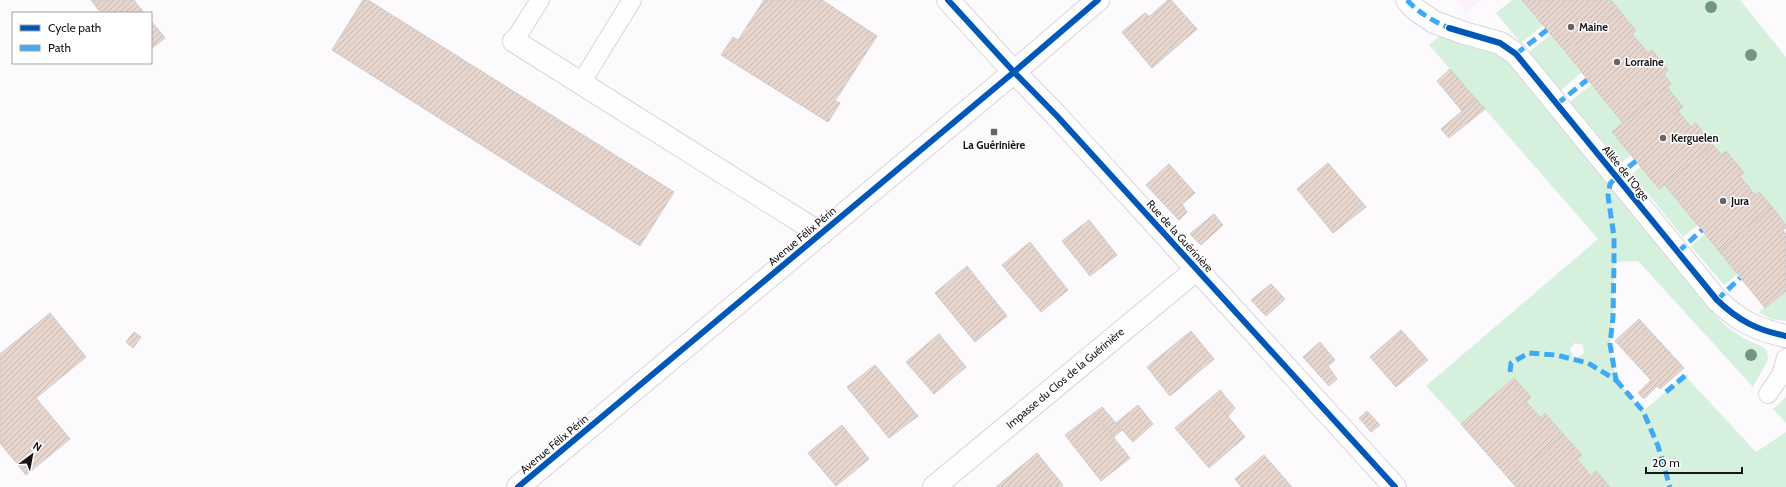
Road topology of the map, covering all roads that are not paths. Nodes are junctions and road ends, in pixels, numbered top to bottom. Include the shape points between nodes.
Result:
1 (540, 0) edge
2 (632, 0) edge
3 (948, 0) edge
4 (1098, 0) edge
5 (1407, 0) edge
6 (514, 41) joint
7 (1014, 72) junction
8 (581, 83) junction
9 (821, 234) junction
10 (1196, 270) junction
11 (1786, 336) edge
12 (1786, 358) edge
13 (1768, 394) dead end
14 (518, 487) edge
15 (934, 487) edge
16 (1395, 487) edge

1 - 6 lane
2 - 8 lane
3 - 7 street, Rue de la Guérinière
4 - 7 street, Avenue Félix Périn
5 - 11 street, Allée de l'Orge via 1434,22 1500,43 1516,54 1717,300 1737,318 1750,325 1764,332
6 - 8 street
7 - 9 street, Avenue Félix Périn
7 - 10 street, Rue de la Guérinière
8 - 9 street
9 - 14 street, Avenue Félix Périn
10 - 15 street, Impasse du Clos de la Guérinière
10 - 16 street, Rue de la Guérinière
12 - 13 lane via 1781,375

